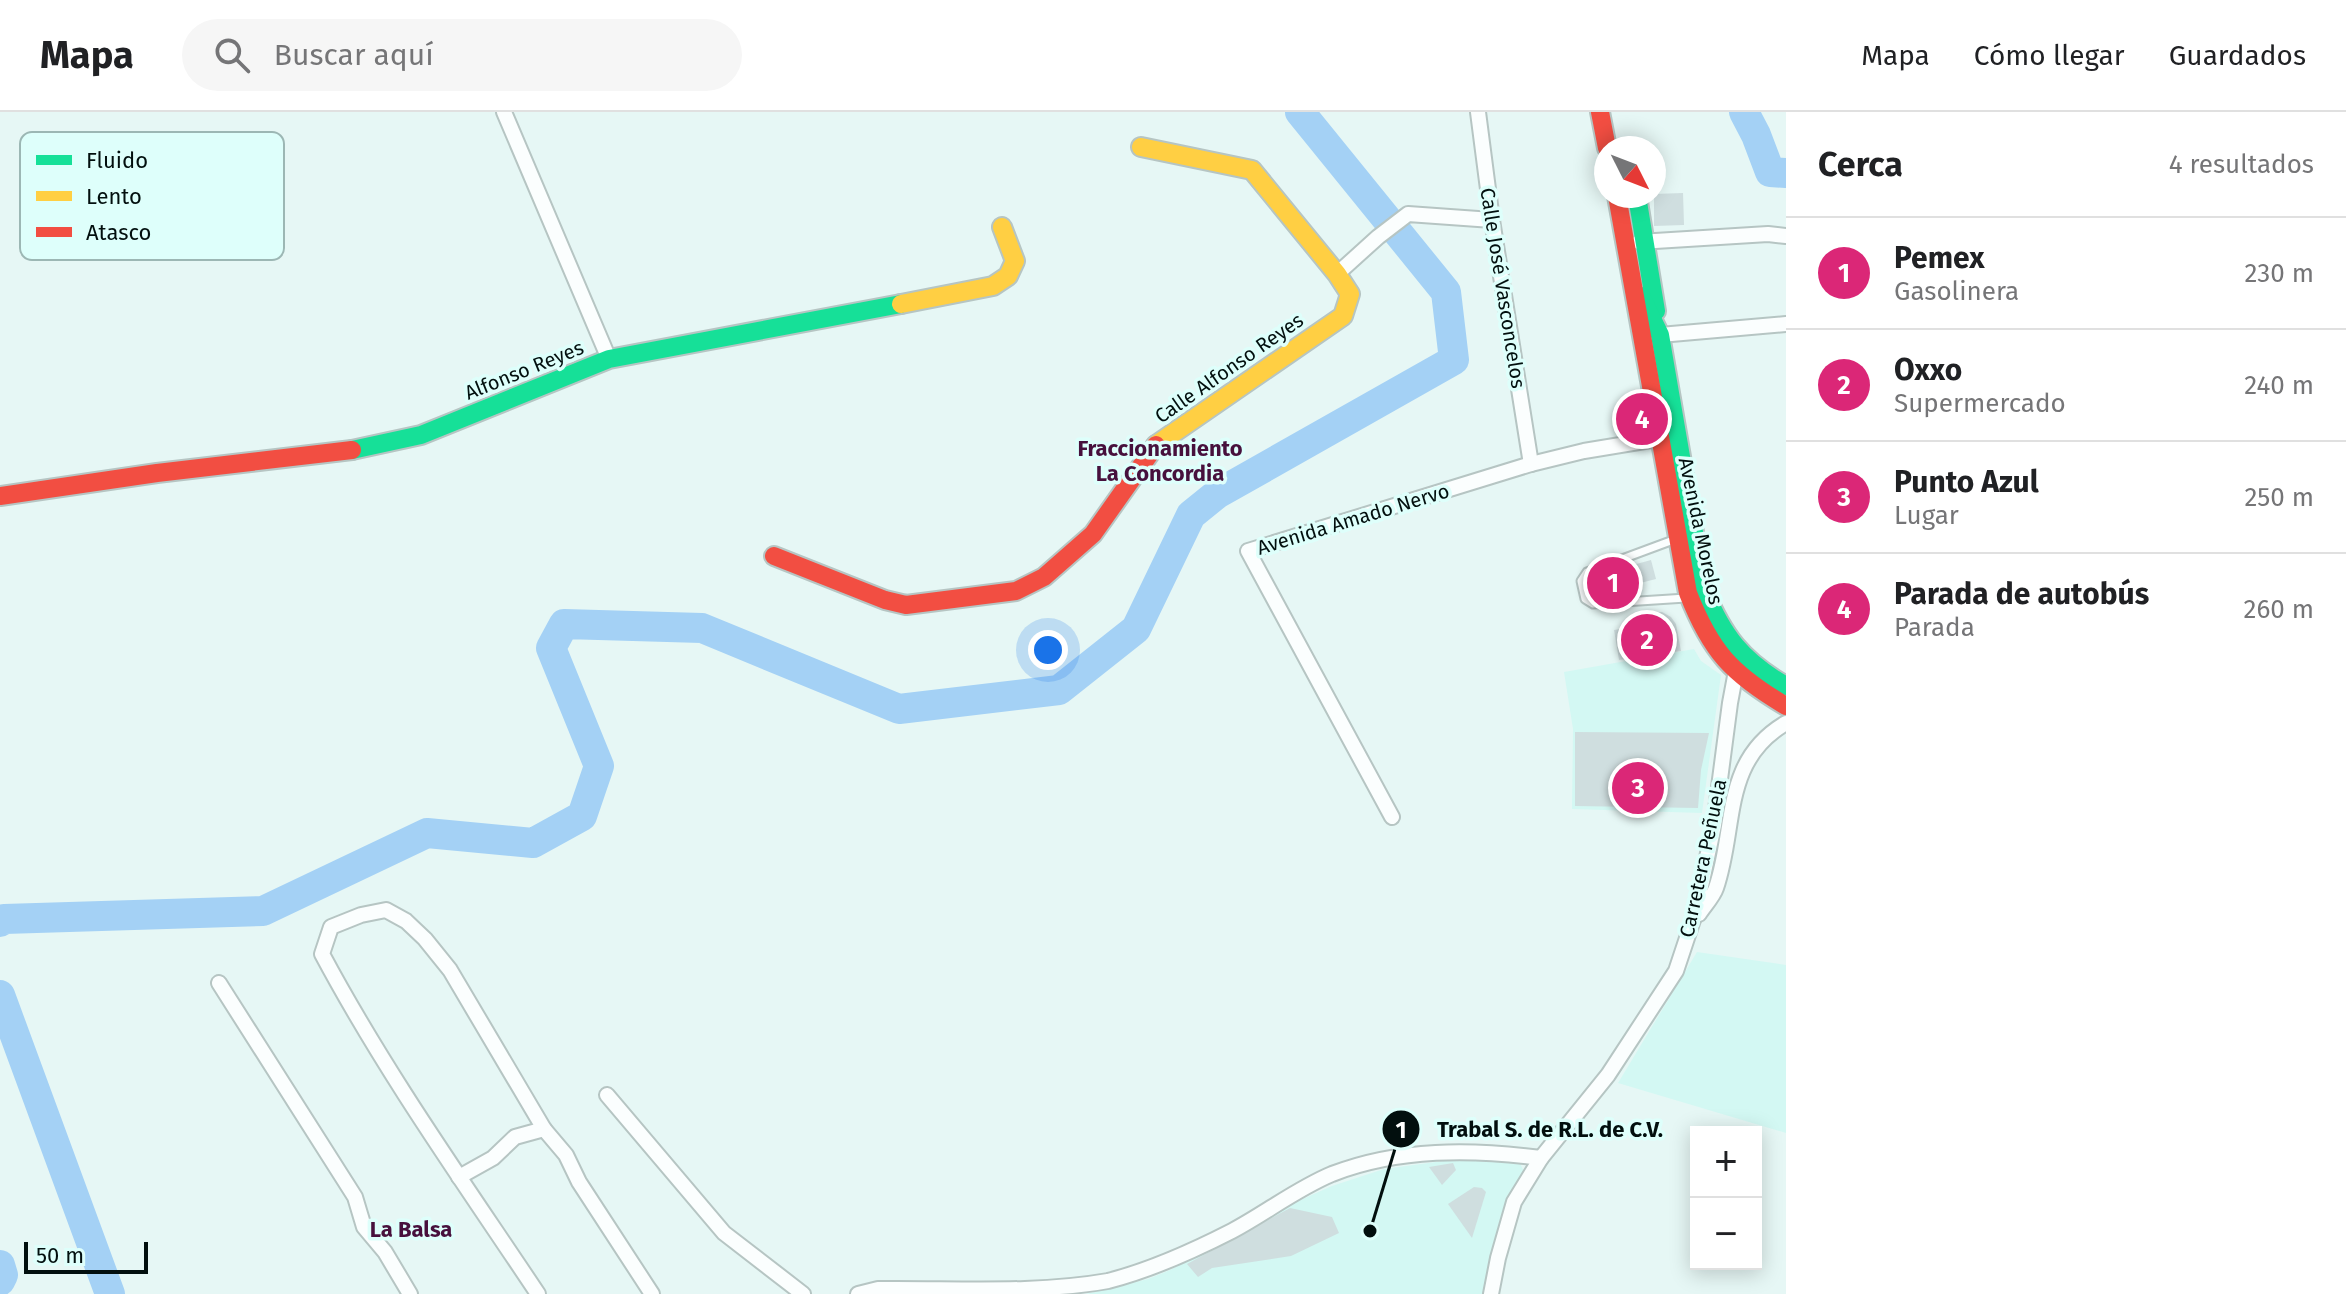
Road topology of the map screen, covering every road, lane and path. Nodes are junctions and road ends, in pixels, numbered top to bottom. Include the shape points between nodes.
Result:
1 (504, 112) edge
2 (1478, 112) edge
3 (1600, 112) edge
4 (1605, 136) edge
5 (1141, 147) dead end
6 (1622, 208) edge
7 (1636, 208) edge
8 (1492, 220) junction
9 (1002, 227) dead end
10 (1786, 236) edge
11 (1635, 242) junction
12 (1337, 274) junction
13 (1634, 280) junction
14 (1786, 324) edge
15 (1660, 335) junction
16 (609, 359) junction
17 (1668, 437) junction
18 (1531, 464) junction
19 (0, 496) edge
20 (1685, 536) junction
21 (774, 556) dead end
22 (1698, 597) junction
23 (1741, 664) junction
24 (1786, 686) edge
25 (1786, 706) edge
26 (1786, 723) edge
27 (1392, 817) dead end
28 (1692, 924) junction
29 (219, 983) dead end
30 (607, 1095) dead end
31 (544, 1129) junction
32 (1541, 1158) junction
33 (459, 1177) junction
34 (410, 1294) edge
35 (538, 1294) edge
36 (652, 1294) edge
37 (803, 1294) edge
38 (858, 1294) edge
39 (1491, 1294) edge

1 - 16 street
2 - 8 street, Calle José Vasconcelos
3 - 4 street
5 - 12 street, Calle Alfonso Reyes via 1252,170
6 - 11 street, Avenida Morelos
7 - 11 street, Avenida Morelos
8 - 12 street via 1408,214
8 - 18 street, Calle José Vasconcelos
9 - 16 street, Alfonso Reyes via 1015,261 1008,276 993,286
10 - 11 street
11 - 13 street, Avenida Morelos
11 - 15 street, Avenida Morelos
12 - 21 street, Calle Alfonso Reyes via 1350,294 1343,316 1156,445 1093,534 1044,577 1016,591 906,605
13 - 15 street, Avenida Morelos
13 - 17 street, Avenida Morelos
14 - 15 street
15 - 17 street, Avenida Morelos
16 - 19 street, Alfonso Reyes via 421,435 345,451
17 - 18 street, Avenida Amado Nervo
17 - 20 street, Avenida Morelos
18 - 27 street, Avenida Amado Nervo via 1248,551
20 - 22 street, Avenida Morelos
20 - 22 lane via 1587,572 1581,581 1585,599 1593,604
22 - 23 street, Avenida Morelos
23 - 24 street, Avenida Morelos
23 - 25 street, Avenida Morelos
23 - 28 street, Carretera Peñuela
26 - 28 street via 1765,737 1738,776 1715,890
28 - 32 street, Carretera Peñuela via 1676,971 1608,1075
29 - 34 street via 355,1197 364,1227
30 - 37 street via 724,1233
31 - 33 street via 515,1137 493,1158
31 - 33 street via 450,970 425,939 386,910 331,927 322,954
31 - 36 street via 566,1155
32 - 38 street via 1423,1153 1367,1164 1333,1174 1193,1249 1108,1281 1060,1290 878,1289
32 - 39 street, Carretera Peñuela via 1514,1202
33 - 35 street

